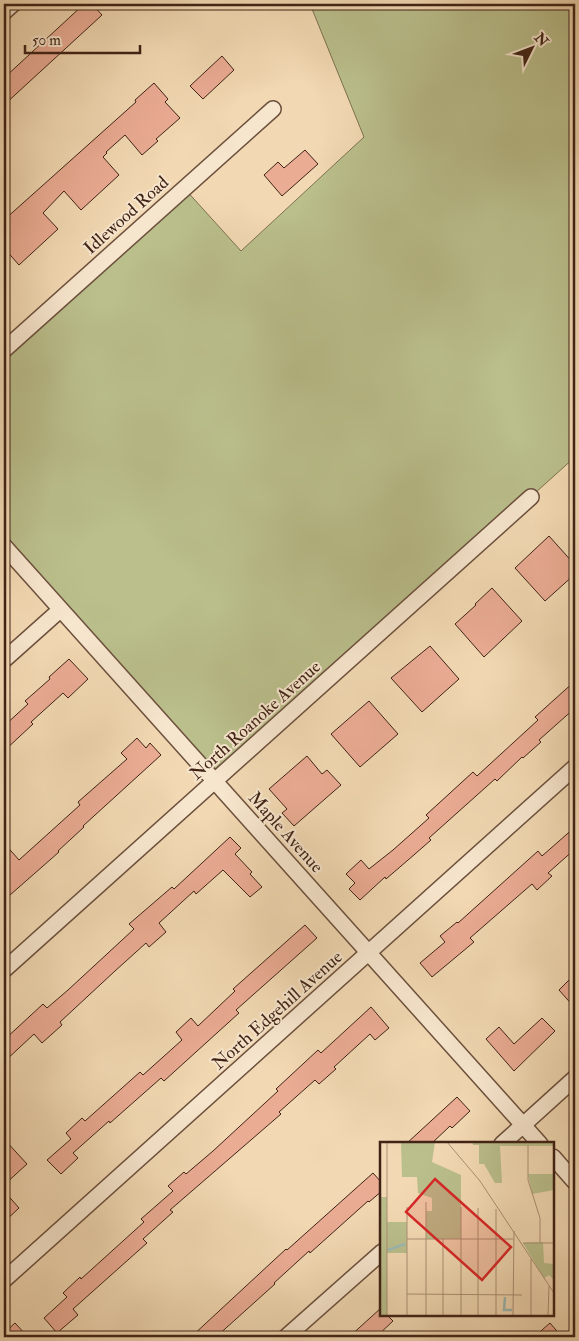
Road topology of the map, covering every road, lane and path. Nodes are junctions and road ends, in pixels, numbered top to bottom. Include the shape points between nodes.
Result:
1 (13, 4) edge
2 (4, 12) edge
3 (272, 109) dead end
4 (4, 350) edge
5 (531, 497) dead end
6 (4, 546) edge
7 (60, 610) junction
8 (4, 660) edge
9 (575, 768) edge
10 (215, 781) junction
11 (369, 953) junction
12 (4, 970) edge
13 (575, 1078) edge
14 (523, 1124) junction
15 (504, 1142) edge
16 (538, 1142) edge
17 (554, 1158) edge
18 (575, 1182) edge
19 (380, 1254) edge
20 (4, 1280) edge
21 (286, 1337) edge

1 - 2 street
3 - 4 street, Idlewood Road
5 - 10 street, North Roanoke Avenue
6 - 7 street, Maple Avenue
7 - 8 street
7 - 10 street, Maple Avenue
9 - 11 street, North Edgehill Avenue
10 - 11 street, Maple Avenue
10 - 12 street, North Roanoke Avenue
11 - 14 street, Maple Avenue
11 - 20 street, North Edgehill Avenue
13 - 14 street
14 - 15 street
14 - 16 street, Maple Avenue
17 - 18 street
19 - 21 street

